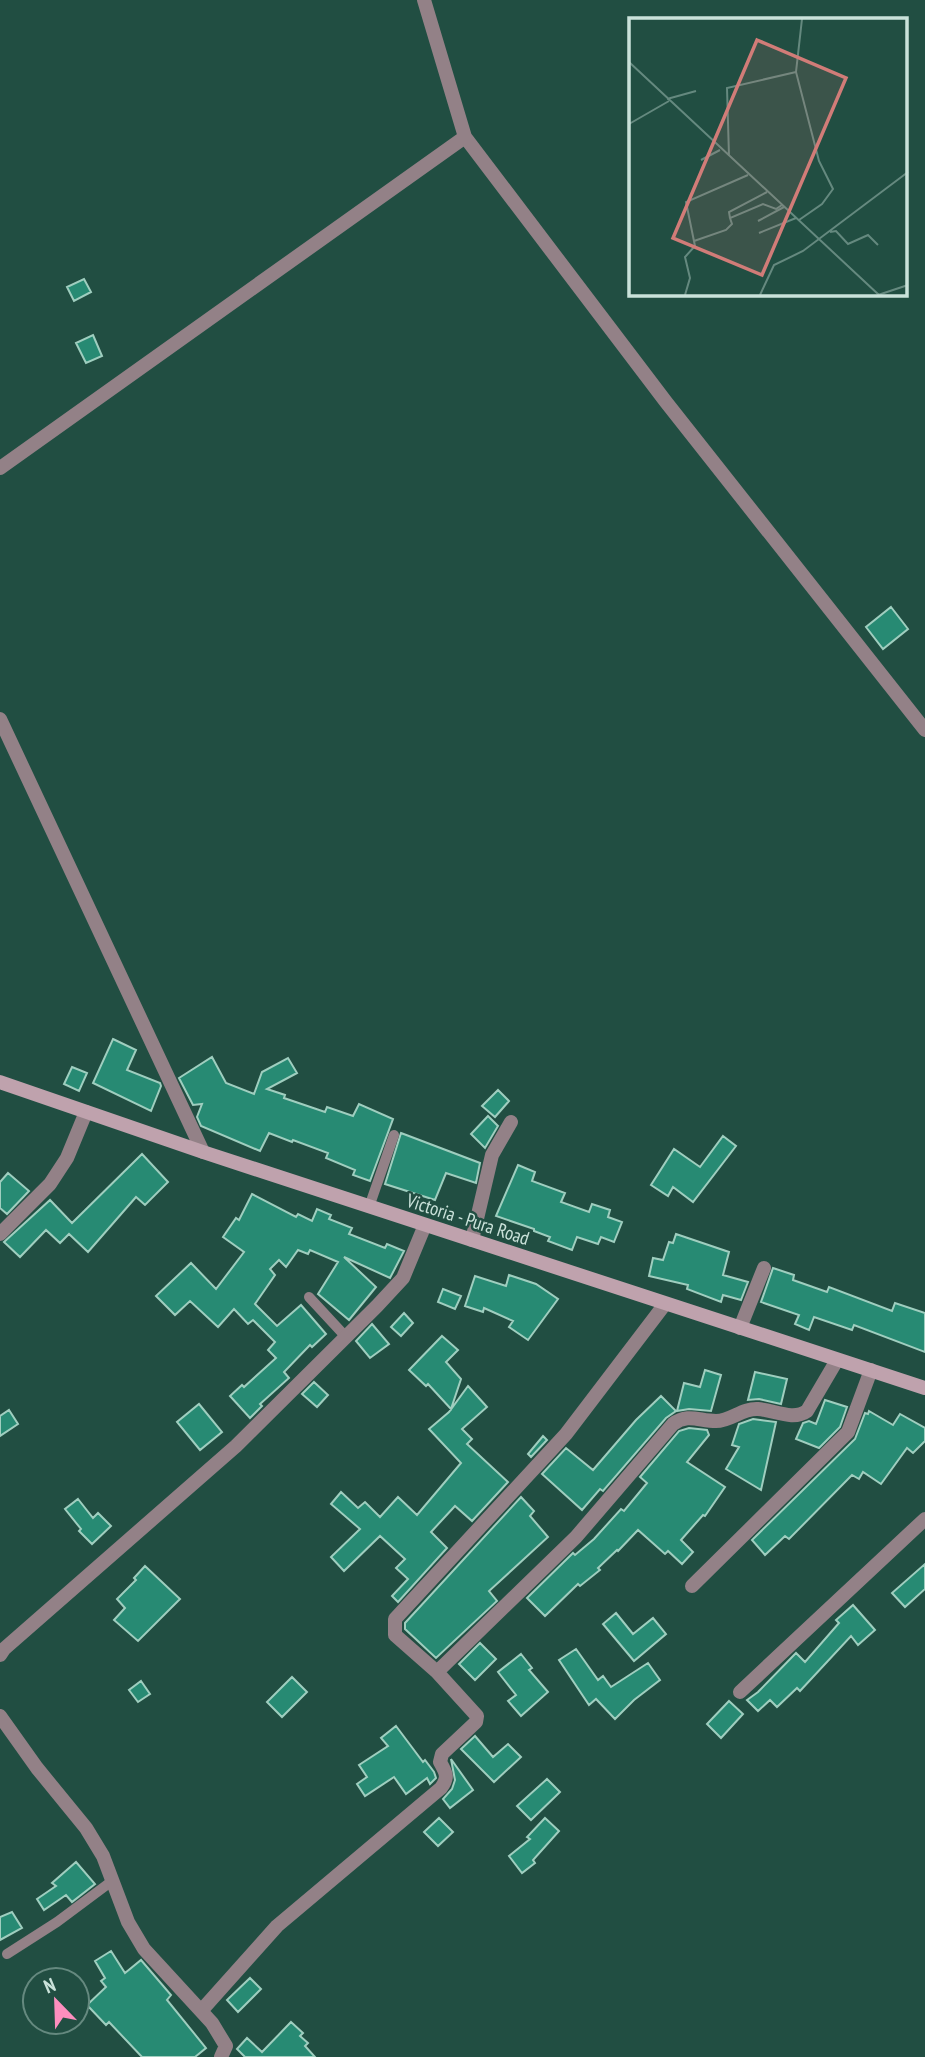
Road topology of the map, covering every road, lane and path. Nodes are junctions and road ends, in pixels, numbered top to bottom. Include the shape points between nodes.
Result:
1 (424, 0) edge
2 (466, 137) junction
3 (0, 468) edge
4 (0, 719) edge
5 (925, 730) edge
6 (0, 1082) edge
7 (86, 1112) junction
8 (511, 1122) dead end
9 (394, 1135) dead end
10 (203, 1152) junction
11 (369, 1207) junction
12 (425, 1225) junction
13 (0, 1234) edge
14 (472, 1240) junction
15 (764, 1268) dead end
16 (309, 1297) dead end
17 (665, 1304) junction
18 (740, 1328) junction
19 (346, 1337) junction
20 (837, 1360) junction
21 (871, 1370) junction
22 (925, 1388) edge
23 (925, 1519) edge
24 (692, 1586) dead end
25 (0, 1655) edge
26 (437, 1672) junction
27 (740, 1692) dead end
28 (0, 1716) edge
29 (112, 1881) junction
30 (7, 1954) dead end
31 (201, 2011) junction
32 (223, 2051) edge
33 (236, 2057) edge

1 - 2 street
2 - 3 street
2 - 5 street via 666,402
4 - 10 street
6 - 7 main road, Victoria - Pura Road
7 - 10 main road, Victoria - Pura Road
7 - 13 street via 67,1158 50,1184
8 - 14 street via 492,1155
9 - 11 lane
10 - 11 main road, Victoria - Pura Road
11 - 12 main road, Victoria - Pura Road
12 - 14 main road, Victoria - Pura Road
12 - 19 street via 403,1278
14 - 17 main road, Victoria - Pura Road
15 - 18 street
16 - 19 lane
17 - 18 main road, Victoria - Pura Road
17 - 26 street via 566,1434 395,1619 395,1635
18 - 20 main road, Victoria - Pura Road
19 - 25 street via 236,1446
20 - 21 main road, Victoria - Pura Road
20 - 26 street via 802,1414 746,1409 717,1421 688,1417 673,1424 576,1537
21 - 22 main road, Victoria - Pura Road
21 - 24 street via 848,1432
23 - 27 street
26 - 31 street via 477,1716 442,1754 447,1780 277,1926
28 - 29 street via 86,1828
29 - 30 lane
29 - 31 street via 144,1949
31 - 32 street
32 - 33 street

